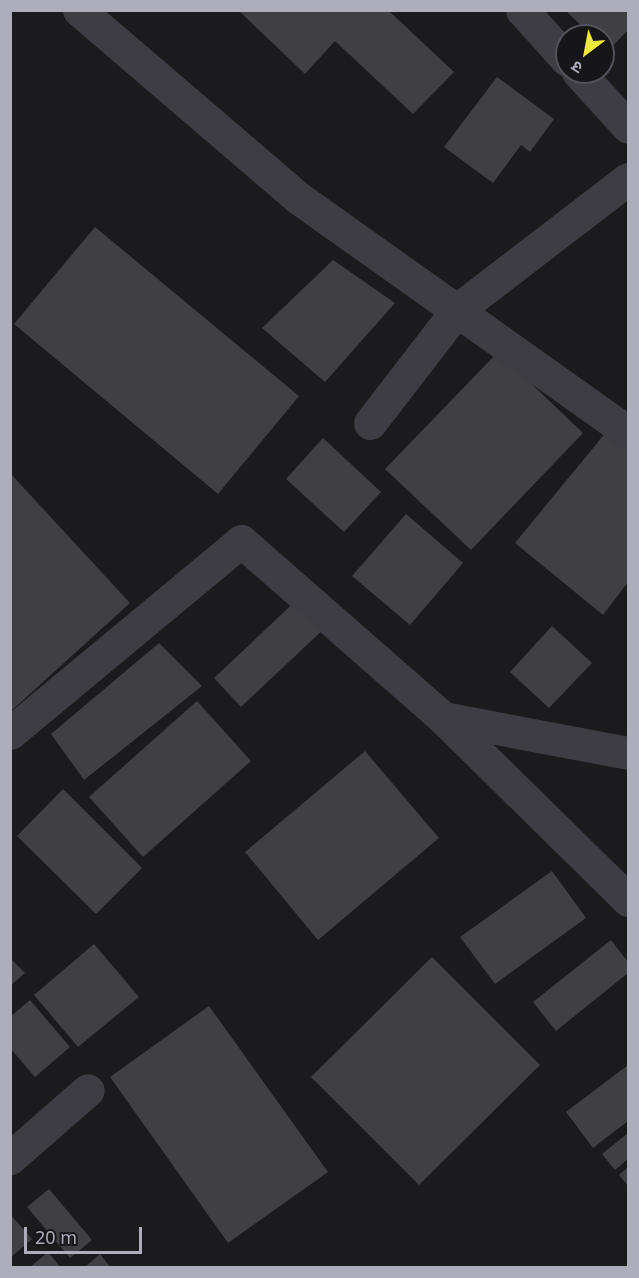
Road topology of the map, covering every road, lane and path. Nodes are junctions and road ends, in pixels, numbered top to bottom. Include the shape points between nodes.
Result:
1 (79, 10) edge
2 (522, 10) edge
3 (555, 47) edge
4 (589, 84) edge
5 (628, 127) edge
6 (628, 180) edge
7 (458, 310) junction
8 (370, 423) dead end
9 (628, 432) edge
10 (443, 718) junction
11 (10, 733) edge
12 (628, 753) edge
13 (628, 900) edge
14 (88, 1090) dead end
15 (10, 1158) edge

1 - 7 street via 297,197
2 - 3 street
4 - 5 street
6 - 7 street
7 - 8 street
7 - 9 street
10 - 11 street via 241,541
10 - 12 street
10 - 13 street
14 - 15 street

